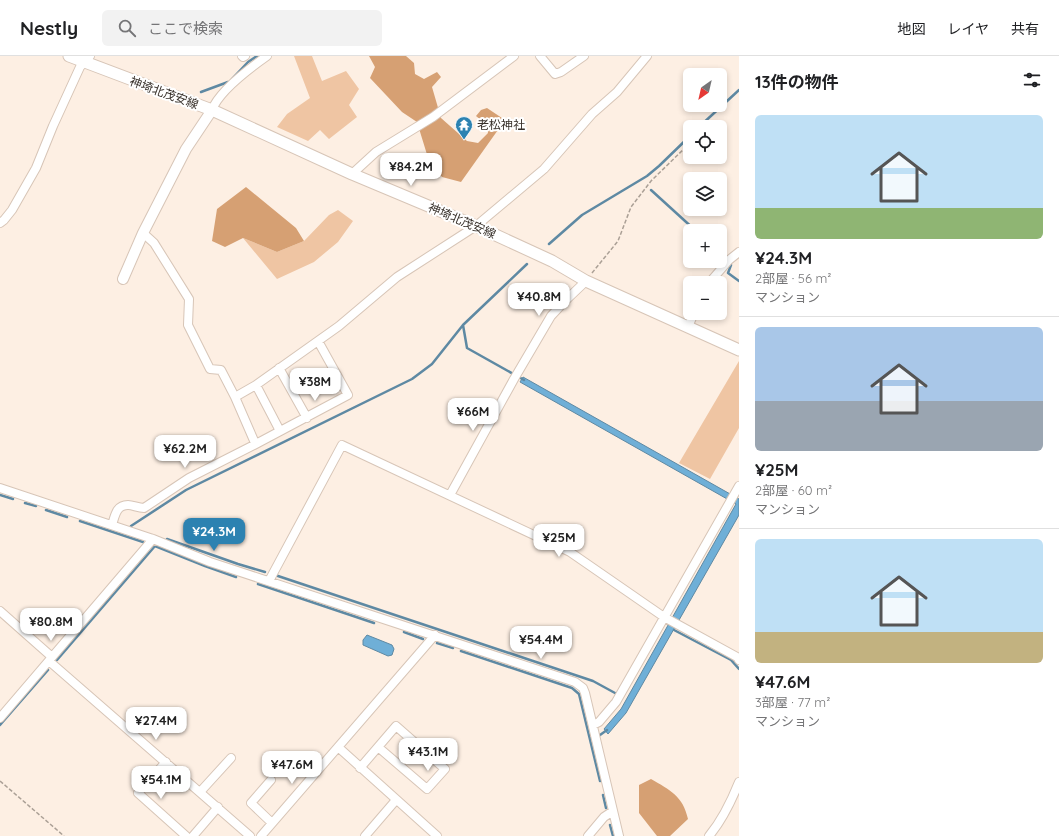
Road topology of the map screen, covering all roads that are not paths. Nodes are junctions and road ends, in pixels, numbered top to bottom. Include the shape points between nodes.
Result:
1 (69, 56) edge
2 (267, 56) edge
3 (514, 56) edge
4 (540, 56) edge
5 (584, 56) edge
6 (647, 56) edge
7 (87, 59) edge
8 (212, 110) junction
9 (352, 174) junction
10 (0, 223) edge
11 (476, 226) junction
12 (143, 233) junction
13 (739, 252) edge
14 (715, 276) edge
15 (123, 280) dead end
16 (586, 281) junction
17 (691, 320) edge
18 (688, 326) junction
19 (318, 340) junction
20 (739, 350) edge
21 (279, 368) junction
22 (256, 385) junction
23 (235, 398) junction
24 (307, 418) junction
25 (280, 431) junction
26 (254, 445) junction
27 (0, 488) edge
28 (737, 490) edge
29 (450, 495) junction
30 (112, 525) junction
31 (153, 539) junction
32 (269, 581) junction
33 (0, 611) edge
34 (667, 618) junction
35 (435, 635) junction
36 (50, 659) junction
37 (739, 660) edge
38 (0, 718) edge
39 (593, 725) junction
40 (338, 747) junction
41 (378, 747) junction
42 (231, 758) dead end
43 (166, 762) junction
44 (360, 768) junction
45 (271, 780) dead end
46 (739, 782) edge
47 (200, 792) junction
48 (396, 800) junction
49 (218, 808) junction
50 (613, 811) junction
51 (272, 823) junction
52 (186, 836) edge
53 (193, 836) edge
54 (250, 836) edge
55 (261, 836) edge
56 (365, 836) edge
57 (437, 836) edge
58 (588, 836) edge
59 (619, 836) edge
60 (709, 836) edge

1 - 7 main road, 神埼北茂安線
2 - 8 street via 247,70 214,103
3 - 9 street via 433,117 376,152
4 - 5 street via 555,74
6 - 11 street via 617,92 592,114 544,169
7 - 8 main road, 神埼北茂安線
7 - 10 street via 80,67 36,168 12,210
8 - 9 main road, 神埼北茂安線
8 - 12 street via 186,149
9 - 11 main road, 神埼北茂安線
11 - 16 main road, 神埼北茂安線 via 552,261
11 - 19 street via 397,277 339,326
12 - 15 street
12 - 23 street via 154,242 189,299 188,325 210,369 221,370
13 - 14 street
16 - 18 main road, 神埼北茂安線
16 - 29 street via 551,316
17 - 18 street
18 - 20 main road, 神埼北茂安線
19 - 21 street
19 - 24 street via 348,395
21 - 22 street
21 - 24 street
22 - 23 street
22 - 25 street
23 - 26 street
24 - 25 street
25 - 26 street
26 - 30 street via 189,478 144,508 128,505 120,507
27 - 30 street
28 - 34 street
29 - 32 street via 342,445
29 - 34 street via 570,552
30 - 31 street
31 - 32 street via 210,562
31 - 36 street
32 - 35 street
33 - 36 street
34 - 37 street
34 - 39 street via 616,702 599,722
35 - 39 street via 575,682 583,688
35 - 40 street
36 - 38 street
36 - 43 street
39 - 50 street
40 - 44 street
40 - 51 street
41 - 41 street via 396,726 445,769 427,789
41 - 44 street
42 - 47 street
43 - 47 street
43 - 52 street via 138,793
44 - 48 street
45 - 51 street via 251,803
46 - 60 street via 730,804
47 - 49 street
48 - 56 street
48 - 57 street
49 - 53 street
49 - 54 street
50 - 58 street via 604,817
50 - 59 street
51 - 55 street

